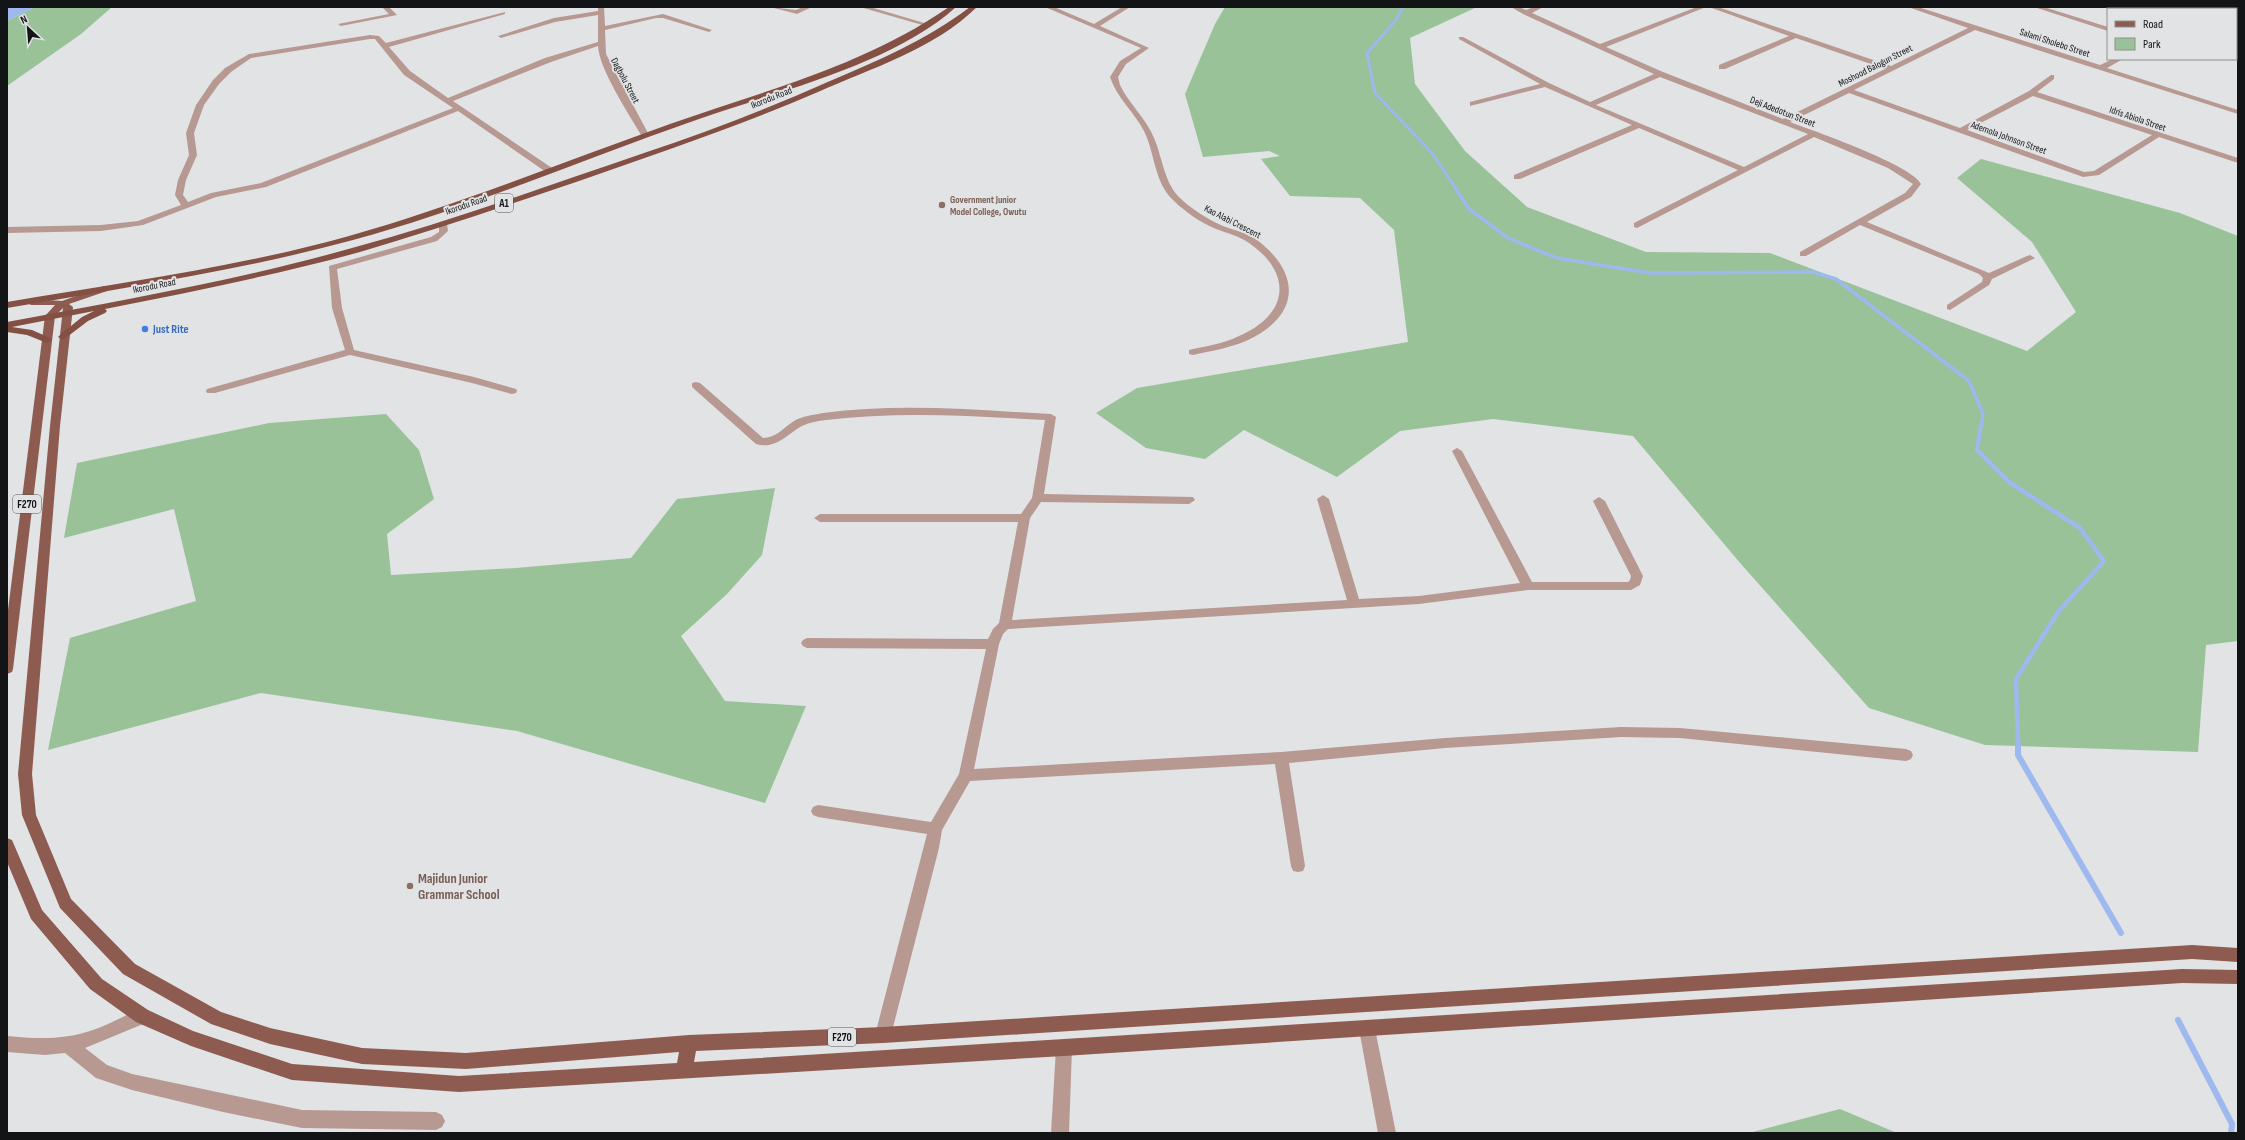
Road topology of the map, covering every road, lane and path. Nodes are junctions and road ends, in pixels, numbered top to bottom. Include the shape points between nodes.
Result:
1 (385, 7) edge
2 (773, 7) edge
3 (809, 7) edge
4 (863, 7) edge
5 (953, 7) edge
6 (974, 7) edge
7 (1048, 7) edge
8 (1127, 7) edge
9 (1514, 7) edge
10 (1540, 7) edge
11 (1703, 7) edge
12 (1712, 7) edge
13 (1911, 7) edge
14 (2037, 7) edge
15 (601, 10) edge
16 (503, 13) dead end
17 (1525, 13) junction
18 (341, 24) dead end
19 (928, 25) junction
20 (1096, 26) junction
21 (1975, 27) junction
22 (602, 29) junction
23 (2107, 29) edge
24 (709, 30) dead end
25 (501, 36) dead end
26 (1795, 36) junction
27 (1462, 38) dead end
28 (602, 42) junction
29 (384, 46) junction
30 (1599, 47) junction
31 (2117, 60) edge
32 (1722, 67) dead end
33 (1890, 68) junction
34 (2100, 68) junction
35 (1660, 74) junction
36 (2052, 77) dead end
37 (1546, 85) junction
38 (1848, 90) junction
39 (2032, 93) junction
40 (449, 100) junction
41 (2238, 102) edge
42 (1473, 104) dead end
43 (1590, 105) junction
44 (460, 108) junction
45 (2227, 108) junction
46 (2238, 112) edge
47 (1784, 122) junction
48 (1637, 126) junction
49 (1960, 131) junction
50 (1814, 134) junction
51 (645, 135) junction
52 (2157, 135) junction
53 (2238, 161) edge
54 (1743, 169) junction
55 (549, 170) junction
56 (1518, 178) dead end
57 (186, 206) junction
58 (1860, 222) junction
59 (443, 224) junction
60 (1637, 225) dead end
61 (7, 230) edge
62 (1802, 254) dead end
63 (2030, 258) dead end
64 (1988, 276) junction
65 (107, 288) junction
66 (127, 302) junction
67 (19, 303) junction
68 (63, 304) junction
69 (7, 305) edge
70 (1950, 307) dead end
71 (68, 313) junction
72 (50, 316) junction
73 (7, 325) edge
74 (7, 329) edge
75 (63, 337) junction
76 (48, 340) junction
77 (350, 352) junction
78 (1193, 352) dead end
79 (696, 385) dead end
80 (212, 391) dead end
81 (512, 391) dead end
82 (1457, 451) dead end
83 (1038, 498) junction
84 (1322, 499) dead end
85 (1190, 500) dead end
86 (1599, 501) dead end
87 (820, 518) dead end
88 (1024, 518) junction
89 (1528, 586) junction
90 (1354, 604) junction
91 (1005, 625) junction
92 (807, 643) dead end
93 (993, 644) junction
94 (7, 669) edge
95 (1906, 755) dead end
96 (1281, 758) junction
97 (966, 775) junction
98 (818, 811) dead end
99 (935, 828) junction
100 (7, 844) edge
101 (1298, 866) dead end
102 (2238, 955) edge
103 (2238, 977) edge
104 (142, 1016) junction
105 (1367, 1029) junction
106 (883, 1035) junction
107 (690, 1043) junction
108 (7, 1044) edge
109 (69, 1046) junction
110 (1064, 1048) junction
111 (684, 1070) junction
112 (436, 1121) dead end
113 (1060, 1133) edge
114 (1387, 1133) edge

1 - 18 street via 394,15
2 - 3 street via 792,12
4 - 19 street
5 - 19 highway, Ikorodu Road / A1
6 - 59 highway, Ikorodu Road / A1 via 945,29 908,50 772,109
7 - 20 street, Kao Alabi Crescent
8 - 20 street
9 - 17 street, Deji Adedotun Street
10 - 17 street
11 - 30 street
12 - 26 street
13 - 21 street, Salami Sholebo Street
14 - 23 street
15 - 22 street, Dagbolu Street
15 - 25 street via 554,20
16 - 29 street
17 - 30 street, Deji Adedotun Street
19 - 51 highway, Ikorodu Road / A1 via 897,43 844,67
20 - 78 street, Kao Alabi Crescent via 1146,48 1122,63 1114,77 1124,98 1147,130 1169,192 1205,220 1241,235 1265,250 1283,275 1286,292 1280,310 1258,330 1241,339
21 - 33 street, Moshood Balogun Street
21 - 34 street, Salami Sholebo Street
22 - 24 street via 663,16
22 - 28 street, Dagbolu Street
26 - 32 street
26 - 33 street
27 - 37 street
28 - 40 street
28 - 51 street, Dagbolu Street via 602,54 609,70
29 - 40 street via 407,73
29 - 57 street via 375,36 266,52 249,56 228,70 200,105 190,133 192,155 179,195
30 - 35 street, Deji Adedotun Street
31 - 34 street
33 - 38 street, Moshood Balogun Street
34 - 45 street, Salami Sholebo Street
35 - 43 street
35 - 47 street, Deji Adedotun Street
36 - 39 street
37 - 42 street
37 - 43 street
38 - 47 street, Moshood Balogun Street
38 - 49 street, Ademola Johnson Street
39 - 49 street
39 - 52 street, Idris Abiola Street
39 - 53 street
40 - 44 street
41 - 45 street
43 - 48 street
44 - 55 street
44 - 57 street via 263,185 223,193
45 - 46 street, Salami Sholebo Street
47 - 50 street, Deji Adedotun Street
48 - 54 street
48 - 56 street
49 - 52 street, Ademola Johnson Street via 2083,175 2096,173
50 - 54 street
50 - 58 street, Deji Adedotun Street via 1891,166 1916,180 1917,184 1908,195
51 - 55 highway, Ikorodu Road / A1
52 - 53 street, Idris Abiola Street
54 - 60 street
55 - 65 highway, Ikorodu Road / A1 via 440,210 323,246
57 - 61 street via 140,223 114,227
58 - 62 street, Deji Adedotun Street
58 - 64 street
59 - 66 highway, Ikorodu Road / A1 via 294,266
59 - 77 street via 443,234 434,239 332,268 337,308
63 - 64 street
64 - 70 street via 1986,283
65 - 67 highway, Ikorodu Road / A1
65 - 68 main road
66 - 71 highway, Ikorodu Road / A1
66 - 75 highway via 85,319
67 - 68 main road via 42,301
67 - 69 highway, Ikorodu Road / A1
68 - 71 main road via 68,307
68 - 72 main road
71 - 72 highway, Ikorodu Road / A1
71 - 75 main road, F270
72 - 73 highway, Ikorodu Road / A1
72 - 76 main road, F270
74 - 76 highway via 29,332
75 - 107 main road, F270 via 25,774 29,815 65,903 129,969 216,1018 270,1036 362,1056 466,1061
76 - 94 main road, F270
77 - 80 street
77 - 81 street
79 - 83 street via 760,442 776,440 797,424 852,413 882,411 1051,416
82 - 89 street
83 - 85 street
83 - 88 street
84 - 90 street
86 - 89 street via 1637,576 1636,582 1631,586
87 - 88 street
88 - 91 street
89 - 90 street via 1419,600
90 - 91 street
91 - 93 street via 997,632
92 - 93 street
93 - 97 street
95 - 96 street via 1680,733 1621,732 1445,743
96 - 97 street
96 - 101 street
97 - 99 street
98 - 99 street
99 - 106 street
100 - 104 main road, F270 via 36,914 96,984
102 - 106 main road, F270 via 2192,952
103 - 105 main road, F270 via 2182,976
104 - 109 street via 101,1036
104 - 111 main road, F270 via 192,1038 292,1072 459,1084
105 - 110 main road, F270
105 - 114 street
106 - 107 main road, F270
107 - 111 main road
108 - 109 street via 36,1048
109 - 112 street via 102,1072 132,1082 223,1103 302,1119
110 - 111 main road, F270
110 - 113 street

